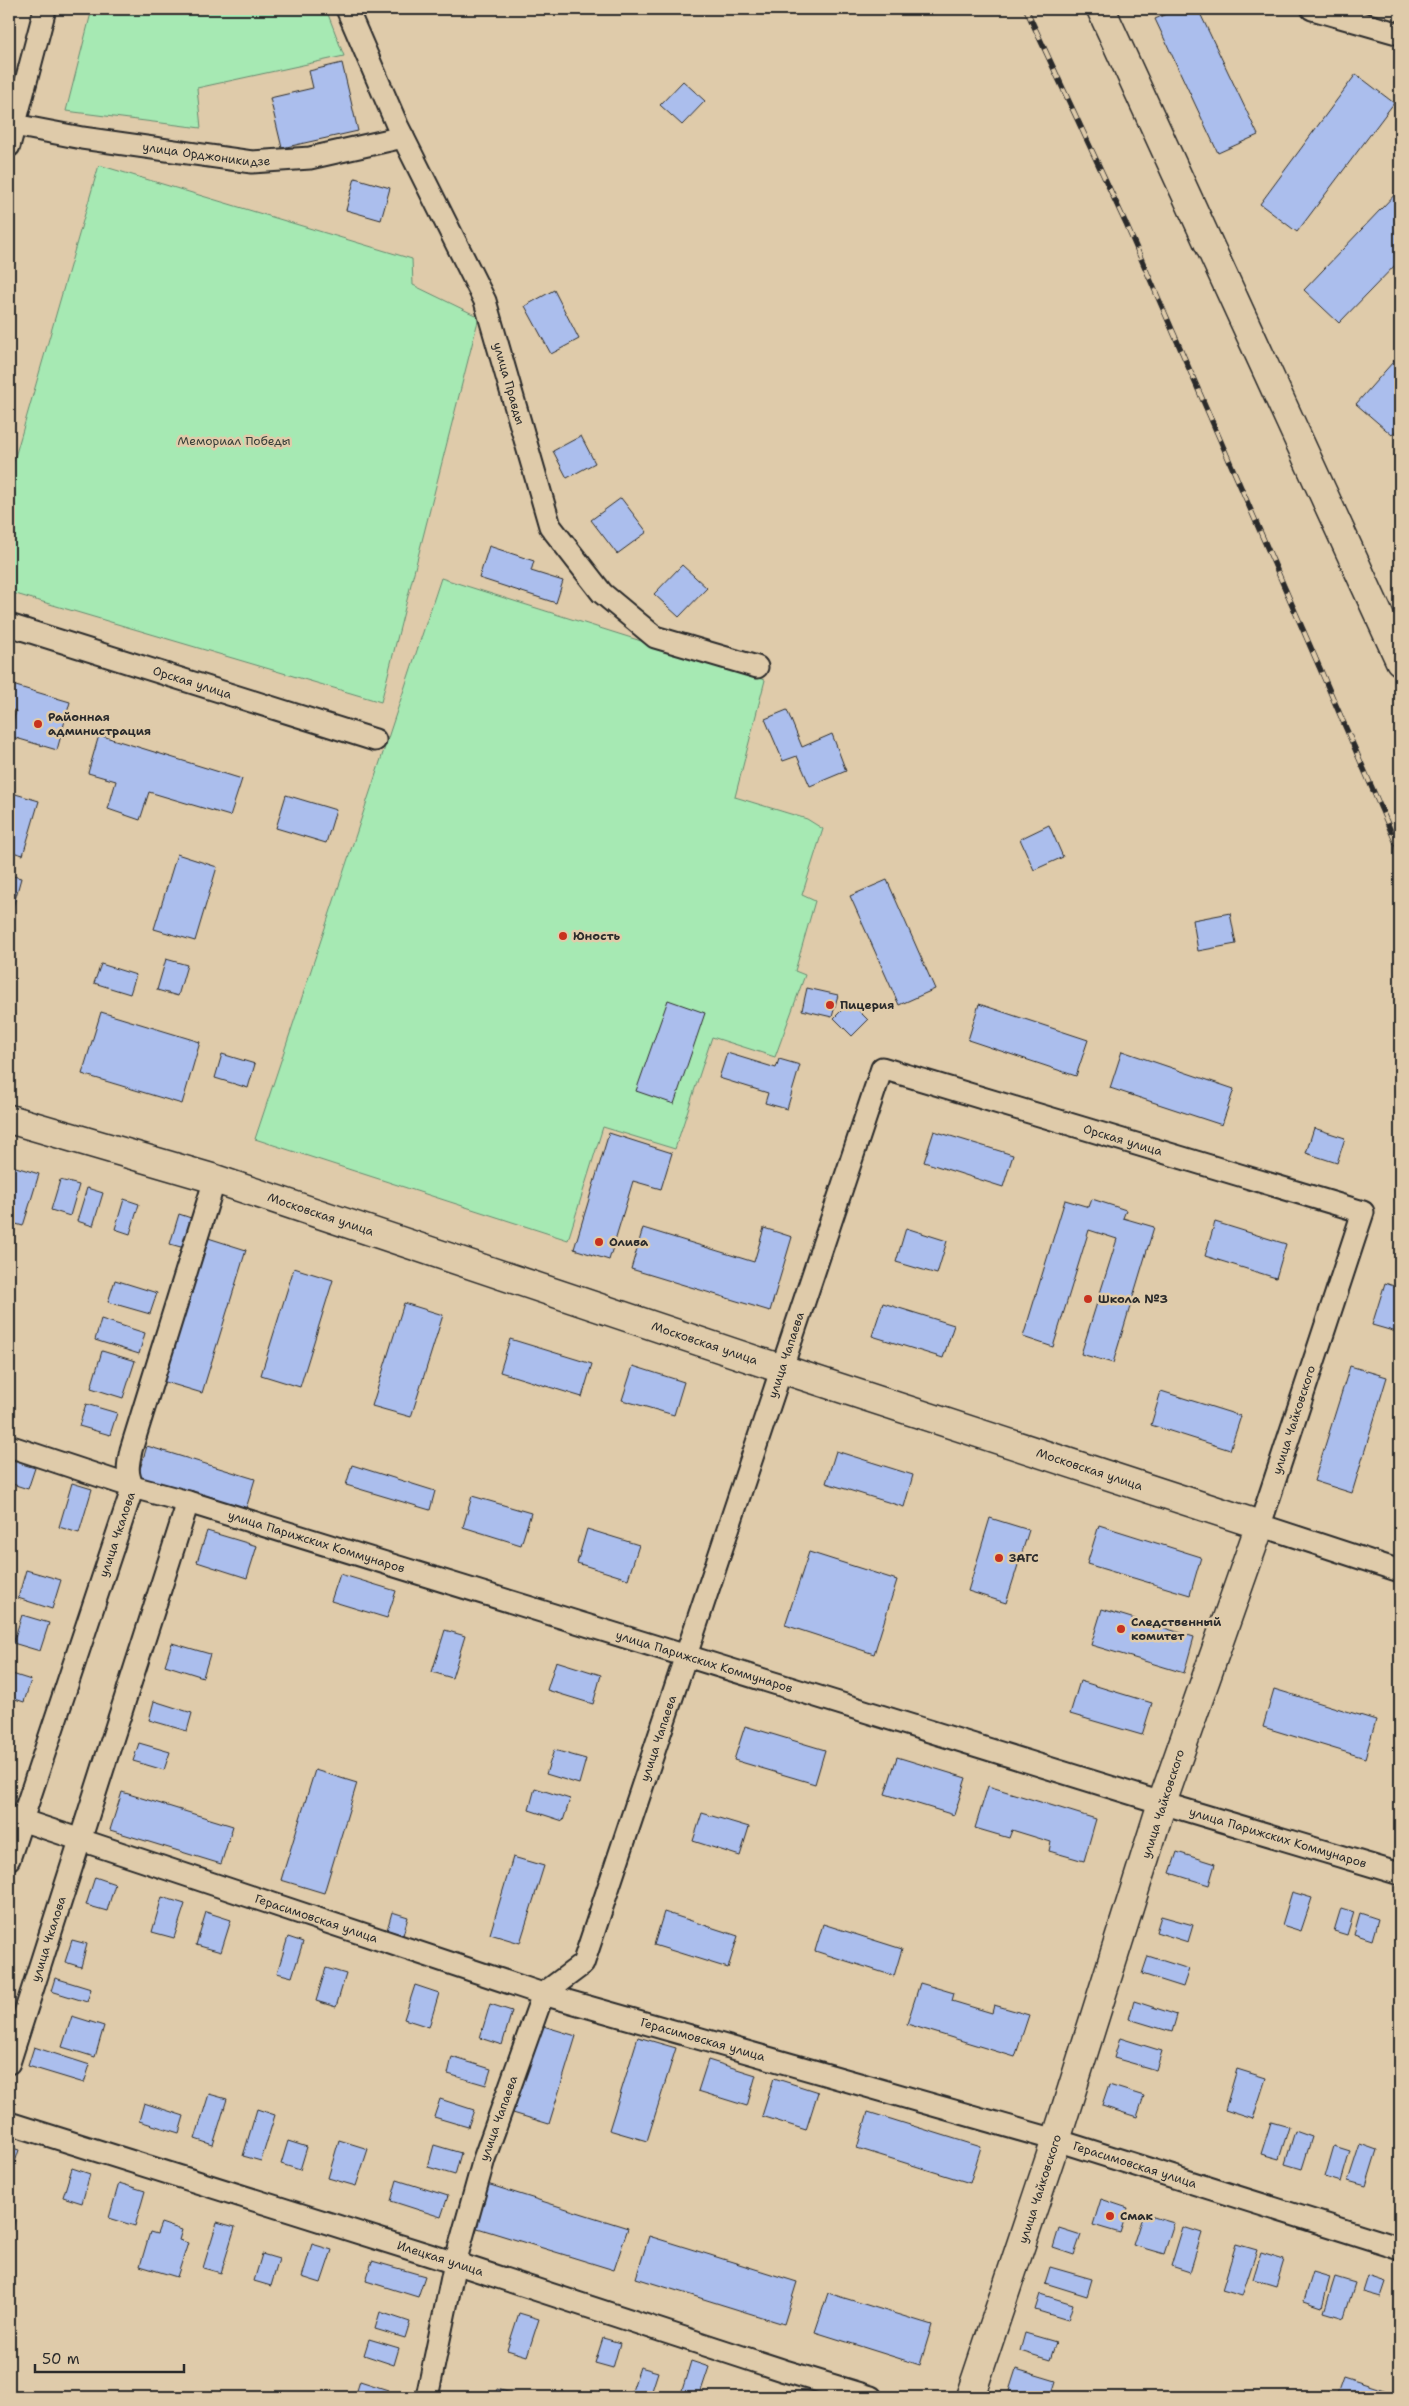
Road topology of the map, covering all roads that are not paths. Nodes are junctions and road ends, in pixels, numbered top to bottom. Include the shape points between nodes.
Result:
1 (45, 9) edge
2 (347, 9) edge
3 (1101, 9) edge
4 (1312, 9) edge
5 (1400, 34) edge
6 (12, 124) edge
7 (403, 137) junction
8 (9, 146) edge
9 (9, 625) edge
10 (1398, 651) edge
11 (757, 667) dead end
12 (375, 740) dead end
13 (882, 1068) joint
14 (9, 1119) edge
15 (215, 1179) junction
16 (1362, 1212) joint
17 (782, 1369) junction
18 (9, 1446) edge
19 (134, 1487) junction
20 (188, 1502) junction
21 (1260, 1525) junction
22 (1400, 1571) edge
23 (684, 1655) junction
24 (1162, 1803) junction
25 (15, 1818) edge
26 (81, 1841) junction
27 (9, 1859) edge
28 (1400, 1874) edge
29 (543, 1994) junction
30 (9, 2063) edge
31 (9, 2123) edge
32 (1056, 2140) junction
33 (1400, 2248) edge
34 (454, 2262) junction
35 (427, 2397) edge
36 (871, 2397) edge
37 (970, 2397) edge

1 - 6 street
2 - 7 street, улица Правды
3 - 10 street
4 - 5 street
6 - 7 street, улица Орджоникидзе via 252,162 310,158
6 - 8 street
7 - 11 street, улица Правды via 485,301 550,526 602,593 655,637
9 - 12 street, Орская улица
13 - 16 street, Орская улица
13 - 17 street, улица Чапаева
14 - 15 street, Московская улица
15 - 17 street, Московская улица
15 - 19 street, улица Чкалова via 131,1450 127,1468
16 - 21 street, улица Чайковского
17 - 21 street, Московская улица
17 - 23 street, улица Чапаева
18 - 19 street, улица Парижских Коммунаров
19 - 20 street, улица Парижских Коммунаров
19 - 25 street, улица Чкалова
20 - 23 street, улица Парижских Коммунаров
20 - 26 street, улица Чкалова
21 - 22 street, Московская улица
21 - 24 street, улица Чайковского
23 - 24 street, улица Парижских Коммунаров
23 - 29 street, улица Чапаева via 583,1964
24 - 28 street, улица Парижских Коммунаров
24 - 32 street, улица Чайковского
25 - 26 street, Герасимовская улица
25 - 27 street, улица Чкалова
26 - 29 street, Герасимовская улица
26 - 30 street, улица Чкалова
29 - 32 street, Герасимовская улица
29 - 34 street, улица Чапаева via 484,2159
31 - 34 street, Илецкая улица
32 - 33 street, Герасимовская улица
32 - 37 street, улица Чайковского
34 - 35 street, улица Чапаева
34 - 36 street, Илецкая улица

